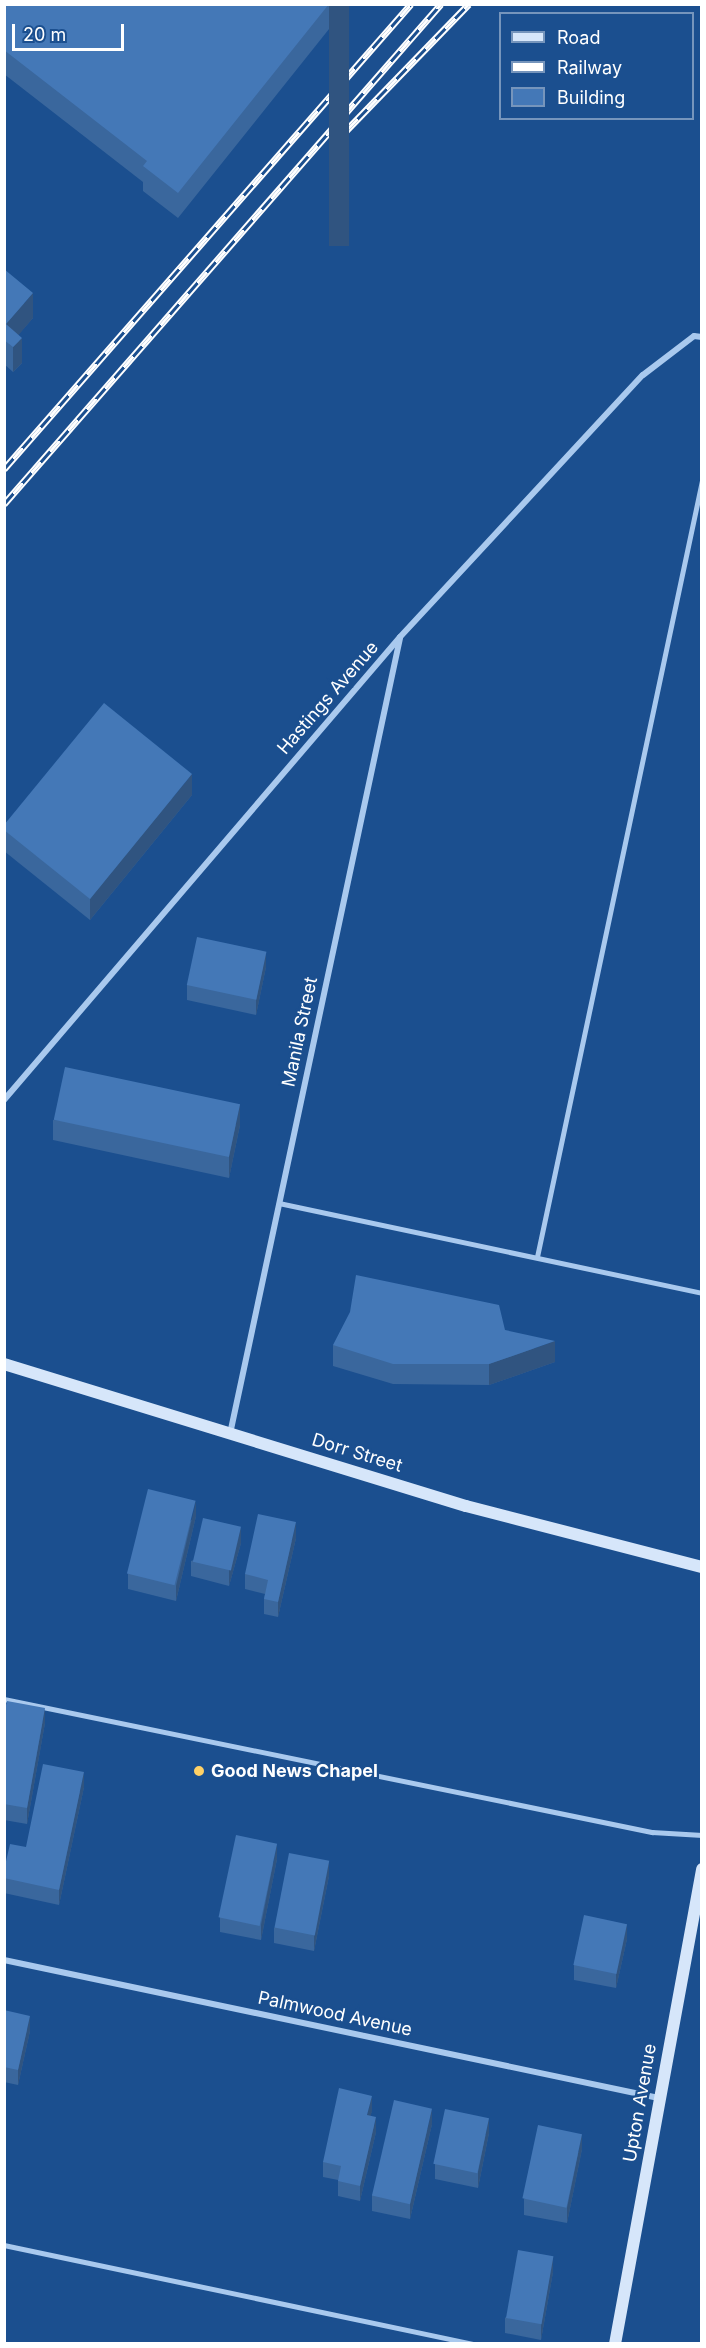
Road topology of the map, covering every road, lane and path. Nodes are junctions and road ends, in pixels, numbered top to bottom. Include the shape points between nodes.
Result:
1 (698, 337) edge
2 (702, 482) edge
3 (400, 637) junction
4 (4, 1100) edge
5 (279, 1203) junction
6 (537, 1257) junction
7 (702, 1293) edge
8 (4, 1364) edge
9 (230, 1434) junction
10 (702, 1567) edge
11 (4, 1699) edge
12 (702, 1835) edge
13 (702, 1869) edge
14 (4, 1960) edge
15 (659, 2098) junction
16 (4, 2245) edge
17 (474, 2343) edge
18 (615, 2343) edge

1 - 3 street, Hastings Avenue via 643,375
2 - 6 lane
3 - 4 street, Hastings Avenue
3 - 5 street, Manila Street
5 - 6 lane
5 - 9 street, Manila Street
6 - 7 lane
8 - 9 main road, Dorr Street
9 - 10 main road, Dorr Street via 466,1506
11 - 12 lane via 652,1832
13 - 15 main road, Upton Avenue
14 - 15 street, Palmwood Avenue
15 - 18 main road, Upton Avenue
16 - 17 lane

